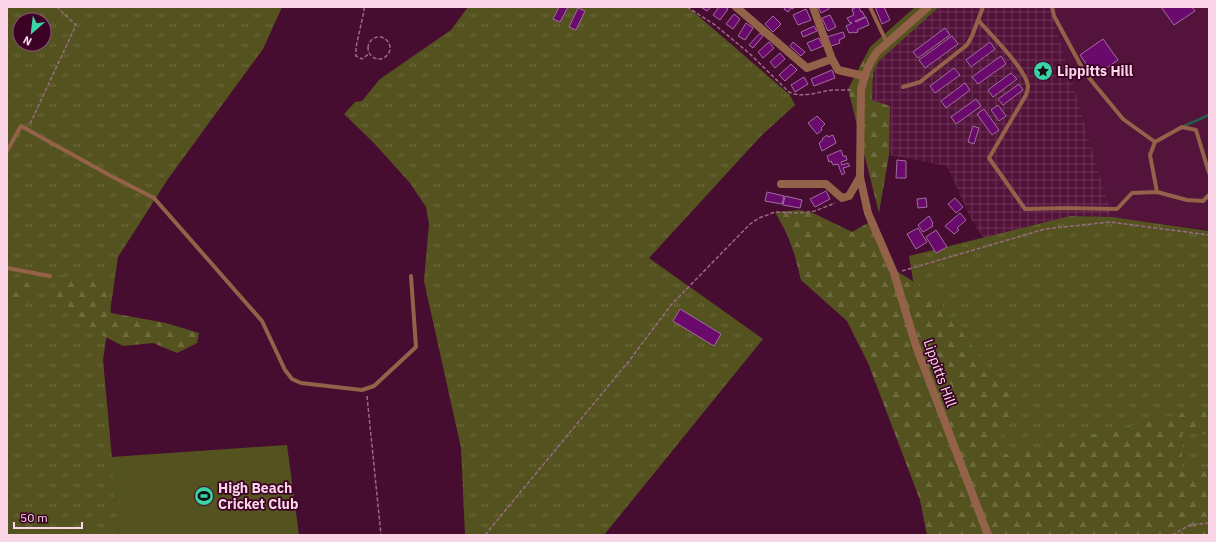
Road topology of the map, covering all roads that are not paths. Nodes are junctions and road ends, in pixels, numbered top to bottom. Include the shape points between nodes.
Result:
1 (736, 7) edge
2 (813, 7) edge
3 (870, 7) edge
4 (983, 7) edge
5 (1052, 7) edge
6 (925, 9) edge
7 (978, 20) junction
8 (887, 43) junction
9 (832, 59) junction
10 (864, 76) junction
11 (903, 87) dead end
12 (1155, 142) junction
13 (7, 151) edge
14 (1209, 173) edge
15 (860, 177) junction
16 (781, 184) dead end
17 (1157, 192) junction
18 (1209, 195) edge
19 (7, 268) edge
20 (50, 276) dead end
21 (411, 276) dead end
22 (988, 535) edge

1 - 9 street via 807,68
2 - 9 street
3 - 8 lane
4 - 7 lane
5 - 12 lane via 1054,16 1085,73 1123,119
6 - 8 street, Lippitts Hill
7 - 11 lane via 972,36 963,48 920,82
7 - 17 lane via 1015,63 1028,85 1026,95 989,158 1025,209 1117,209 1132,193
8 - 10 street, Lippitts Hill via 872,58
9 - 10 street via 838,70
10 - 15 street, Lippitts Hill via 861,89
12 - 14 lane via 1182,127 1196,130
12 - 17 lane via 1150,155
13 - 21 lane via 21,126 154,198 262,321 285,370 292,379 301,383 367,389 374,386 416,347
15 - 16 street via 849,196 842,198 826,184
15 - 22 street, Lippitts Hill via 868,213 894,273 916,346
17 - 18 lane via 1195,201 1203,201
19 - 20 lane

